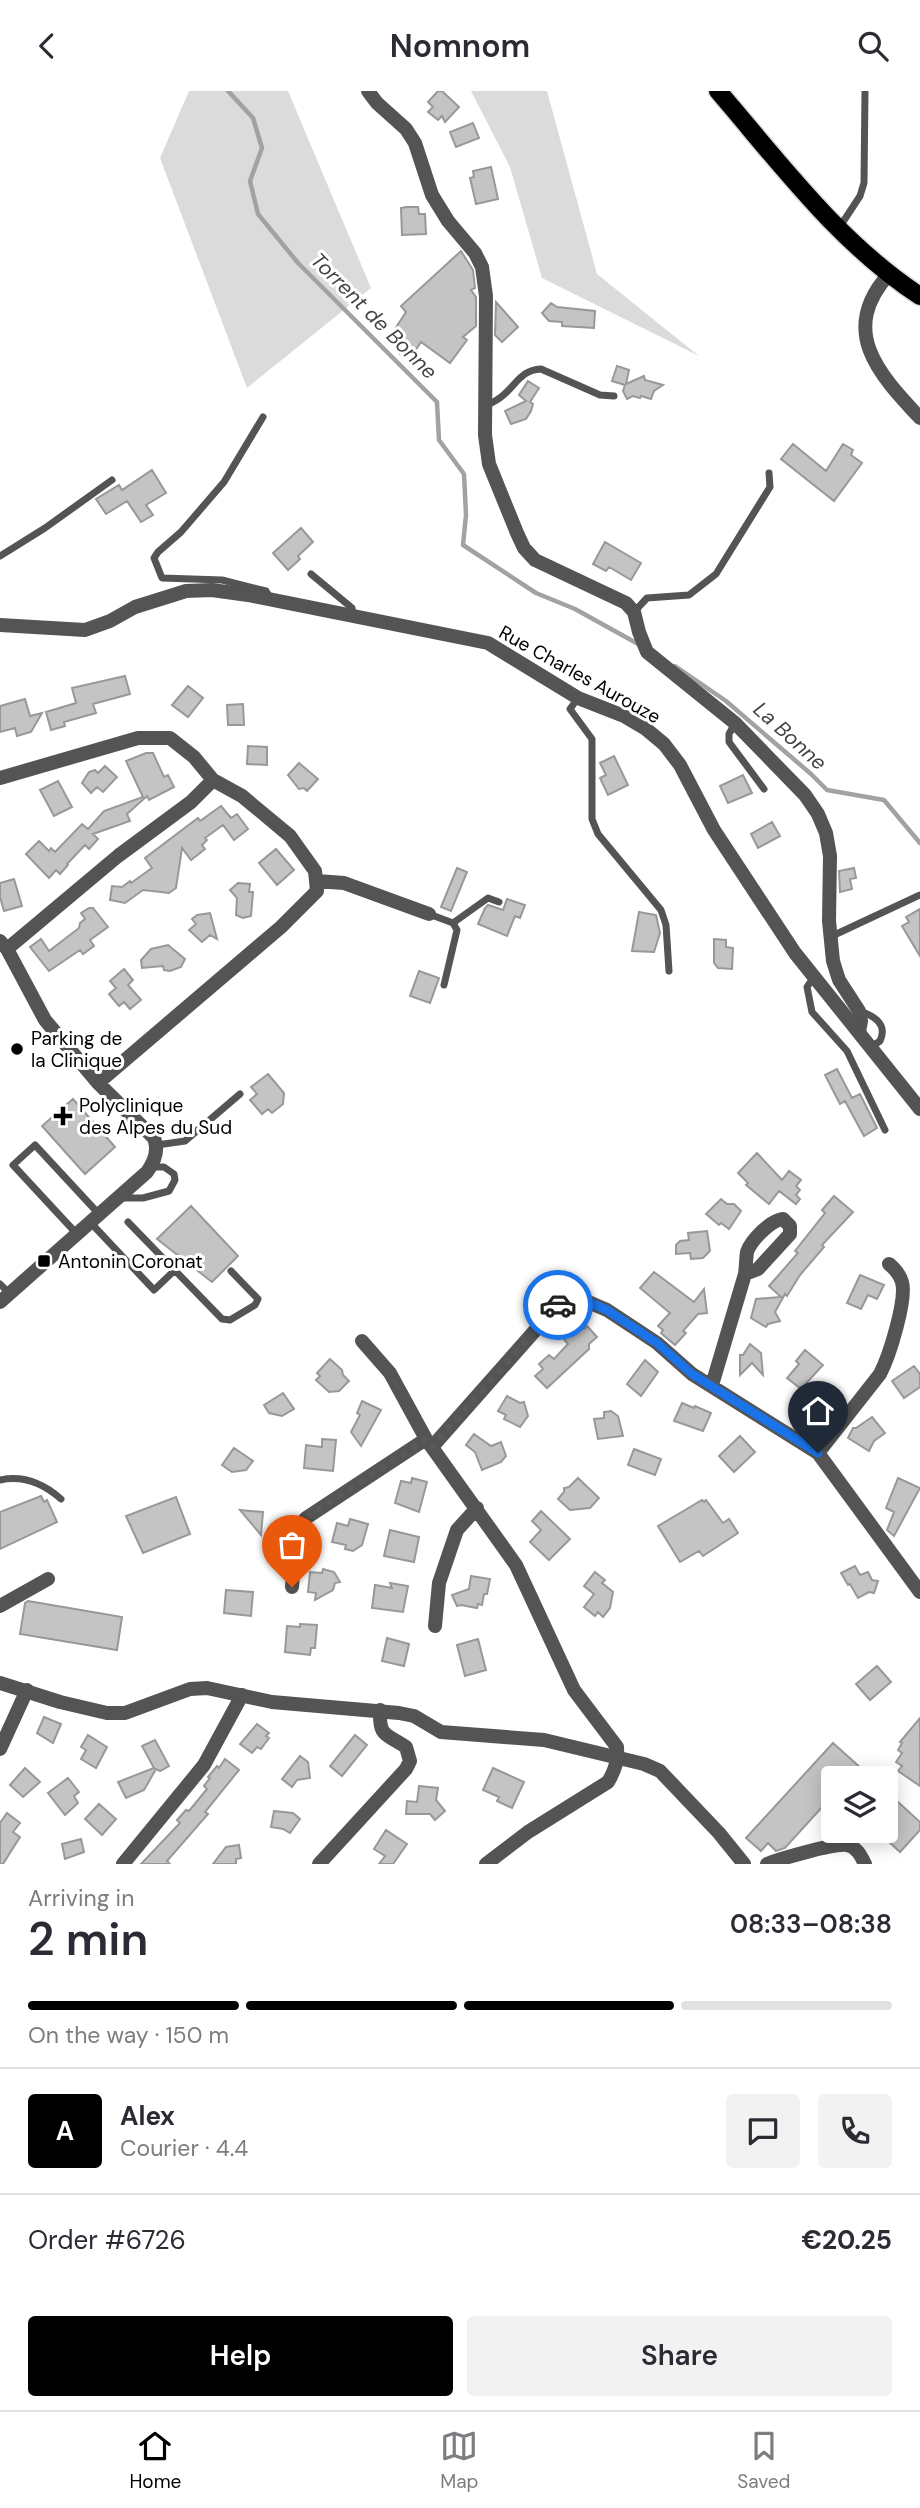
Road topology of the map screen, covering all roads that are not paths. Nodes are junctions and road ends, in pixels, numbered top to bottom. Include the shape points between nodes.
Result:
1 (368, 91) edge
2 (718, 91) edge
3 (865, 91) edge
4 (844, 233) junction
5 (889, 274) junction
6 (914, 292) edge
7 (614, 396) dead end
8 (485, 406) junction
9 (263, 417) dead end
10 (920, 418) edge
11 (769, 473) dead end
12 (112, 480) dead end
13 (0, 556) edge
14 (312, 574) dead end
15 (271, 600) junction
16 (634, 612) junction
17 (353, 616) junction
18 (0, 625) edge
19 (578, 698) junction
20 (736, 723) junction
21 (0, 778) edge
22 (214, 780) junction
23 (764, 789) dead end
24 (317, 881) junction
25 (920, 895) edge
26 (499, 902) dead end
27 (429, 914) joint
28 (453, 923) junction
29 (829, 938) junction
30 (4, 945) edge
31 (669, 971) dead end
32 (814, 976) junction
33 (444, 985) dead end
34 (859, 1011) junction
35 (859, 1032) junction
36 (871, 1047) junction
37 (98, 1083) junction
38 (240, 1094) dead end
39 (920, 1109) edge
40 (885, 1130) dead end
41 (157, 1149) junction
42 (150, 1167) junction
43 (115, 1198) junction
44 (94, 1217) junction
45 (128, 1222) dead end
46 (76, 1233) junction
47 (890, 1264) dead end
48 (174, 1270) junction
49 (231, 1271) dead end
50 (746, 1274) dead end
51 (3, 1293) edge
52 (362, 1341) dead end
53 (712, 1385) junction
54 (429, 1443) junction
55 (818, 1453) junction
56 (0, 1480) edge
57 (61, 1499) dead end
58 (477, 1508) junction
59 (48, 1579) dead end
60 (292, 1587) dead end
61 (920, 1592) edge
62 (0, 1606) edge
63 (435, 1626) dead end
64 (0, 1683) edge
65 (27, 1690) junction
66 (242, 1695) junction
67 (380, 1710) junction
68 (0, 1749) edge
69 (618, 1757) junction
70 (123, 1864) edge
71 (319, 1864) edge
72 (486, 1864) edge
73 (744, 1864) edge
74 (766, 1864) edge
75 (865, 1864) edge

1 - 8 street via 406,129 432,195 482,267
2 - 4 main road
3 - 4 lane via 864,183
4 - 5 main road
5 - 6 main road
5 - 10 street via 870,304 866,342 883,377
7 - 8 lane via 533,369
8 - 16 street via 489,464 524,548 535,560 626,603
9 - 15 lane via 224,482 155,558 162,578 222,580 266,591
11 - 16 lane via 770,487 716,574 689,595 647,598
12 - 13 lane
14 - 17 lane via 352,608
15 - 17 street, Rue Charles Aurouze
15 - 18 street, Rue Charles Aurouze via 212,590 186,591 85,630
16 - 20 street via 647,652
17 - 19 street, Rue Charles Aurouze via 488,643
19 - 31 lane via 570,709 592,739 592,819 598,834 661,910
19 - 32 street, Rue Charles Aurouze via 624,716 664,744 734,863
20 - 23 lane via 729,742
20 - 29 street via 818,814 830,856
21 - 22 street via 138,738 170,738
22 - 24 street via 243,796 290,836
22 - 30 street
24 - 27 street via 344,883
24 - 37 street via 317,891 281,927
25 - 29 lane
26 - 28 lane via 488,898
27 - 28 lane
28 - 33 lane via 457,930
29 - 34 street via 839,980
30 - 37 street via 45,1020
32 - 35 street, Rue Charles Aurouze
32 - 40 lane via 807,987 812,1012 847,1051
34 - 35 street
34 - 36 lane via 880,1022 883,1035
35 - 36 street, Rue Charles Aurouze
36 - 39 street, Rue Charles Aurouze
37 - 41 street via 154,1138
38 - 41 lane via 185,1141
41 - 42 street
42 - 43 street
42 - 43 lane via 164,1167 174,1174 169,1191 143,1198
43 - 44 street
44 - 46 street
44 - 46 lane via 35,1145 13,1165
44 - 48 lane via 154,1290
45 - 48 lane
46 - 51 street
47 - 55 street via 902,1283 903,1297 888,1359
48 - 49 lane via 226,1320 258,1299
50 - 53 street
52 - 54 street via 390,1373
53 - 54 street via 607,1310 568,1297
53 - 55 street
54 - 58 street
54 - 60 street via 306,1518 296,1533
55 - 61 street
56 - 57 lane via 37,1483
58 - 63 street via 457,1530 439,1583
58 - 69 street via 516,1565 573,1690 612,1738
59 - 62 street
64 - 65 street
65 - 66 street via 107,1713 125,1713 190,1689
65 - 68 street
66 - 67 street via 296,1705
66 - 70 street via 204,1765
67 - 69 street via 414,1716 441,1732 544,1740
67 - 71 street via 380,1728 385,1736 406,1747 410,1761
69 - 72 street via 608,1781
69 - 73 street via 660,1771
74 - 75 street via 846,1845 858,1851

